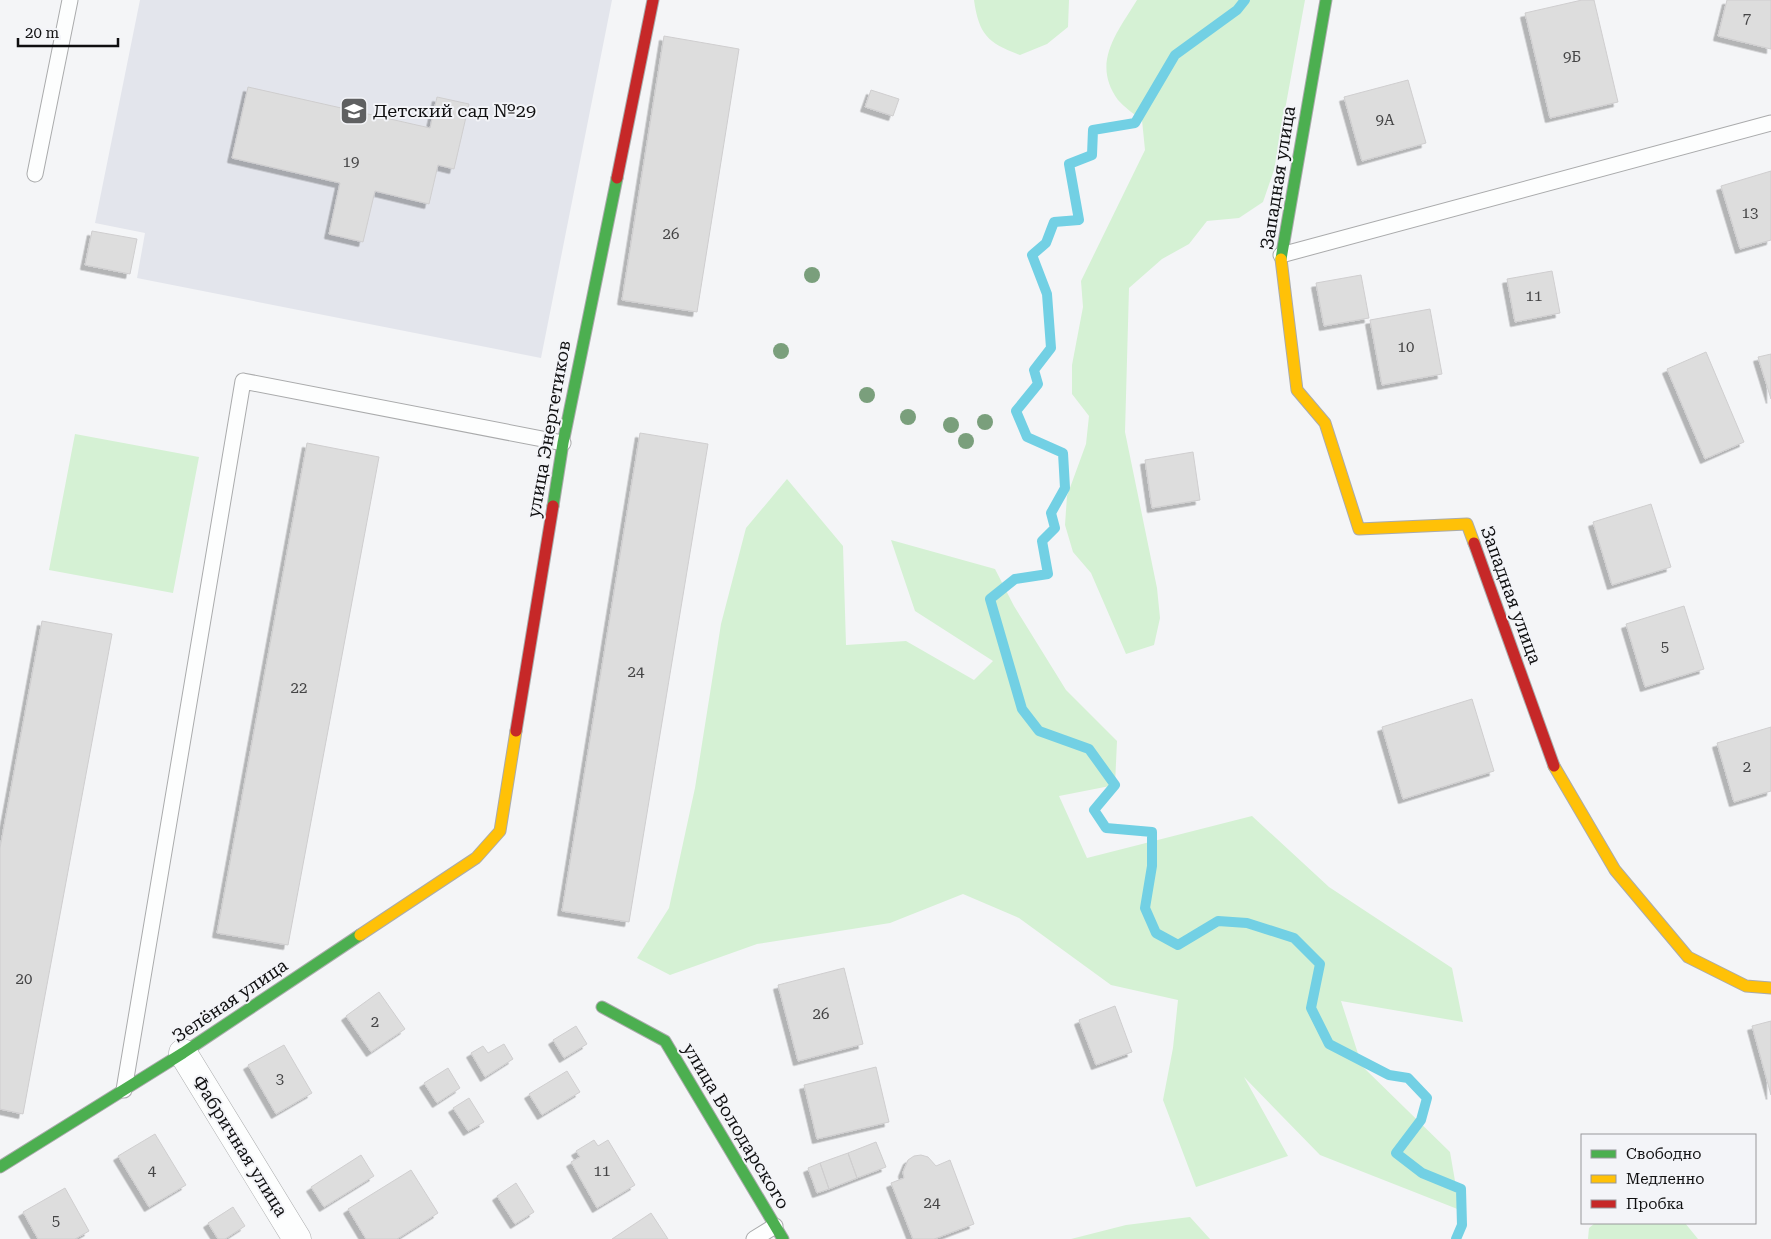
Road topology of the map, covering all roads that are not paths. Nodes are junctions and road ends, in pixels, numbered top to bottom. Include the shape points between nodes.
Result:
1 (70, 0) edge
2 (653, 0) edge
3 (1326, 0) edge
4 (1771, 123) edge
5 (35, 174) dead end
6 (1281, 254) junction
7 (563, 443) junction
8 (476, 858) joint
9 (1771, 988) edge
10 (602, 1007) dead end
11 (183, 1053) junction
12 (124, 1090) junction
13 (0, 1167) edge
14 (779, 1232) edge
15 (298, 1239) edge
16 (754, 1239) edge

1 - 5 lane
2 - 7 street, улица Энергетиков
3 - 6 street, Западная улица
4 - 6 lane
6 - 9 street, Западная улица via 1297,390 1325,423 1359,529 1467,524 1552,762 1615,870 1688,957 1746,986
7 - 8 street, улица Энергетиков via 500,831
7 - 12 lane via 243,381
8 - 11 street, Зелёная улица
10 - 14 street, улица Володарского via 665,1041
11 - 12 street, Зелёная улица
11 - 15 street, Фабричная улица
12 - 13 street, Зелёная улица
14 - 16 lane

